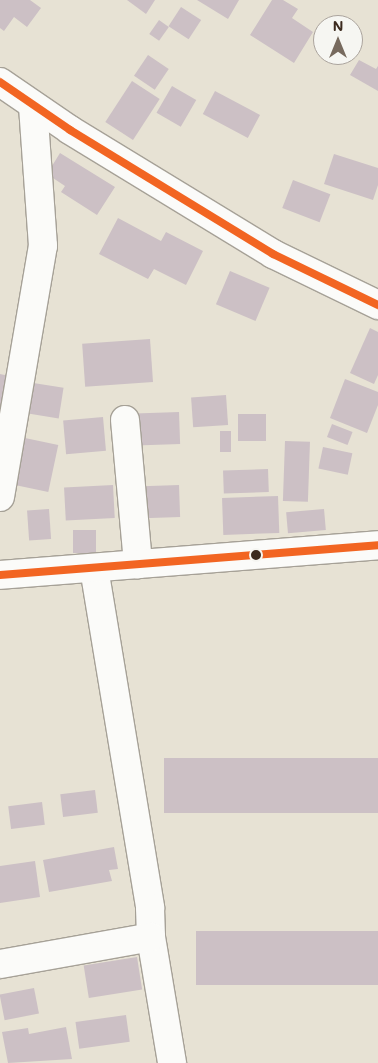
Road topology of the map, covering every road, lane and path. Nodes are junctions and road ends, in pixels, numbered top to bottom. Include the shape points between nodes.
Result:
1 (0, 82) edge
2 (33, 105) junction
3 (378, 305) edge
4 (125, 420) dead end
5 (0, 497) edge
6 (378, 545) edge
7 (138, 564) junction
8 (94, 568) junction
9 (0, 575) edge
10 (151, 937) junction
11 (0, 964) edge
12 (172, 1063) edge

1 - 2 street
2 - 3 street via 273,254
2 - 5 street via 43,246
4 - 7 street
6 - 7 street
7 - 8 street
8 - 9 street
8 - 10 street via 150,908
10 - 11 street
10 - 12 street

